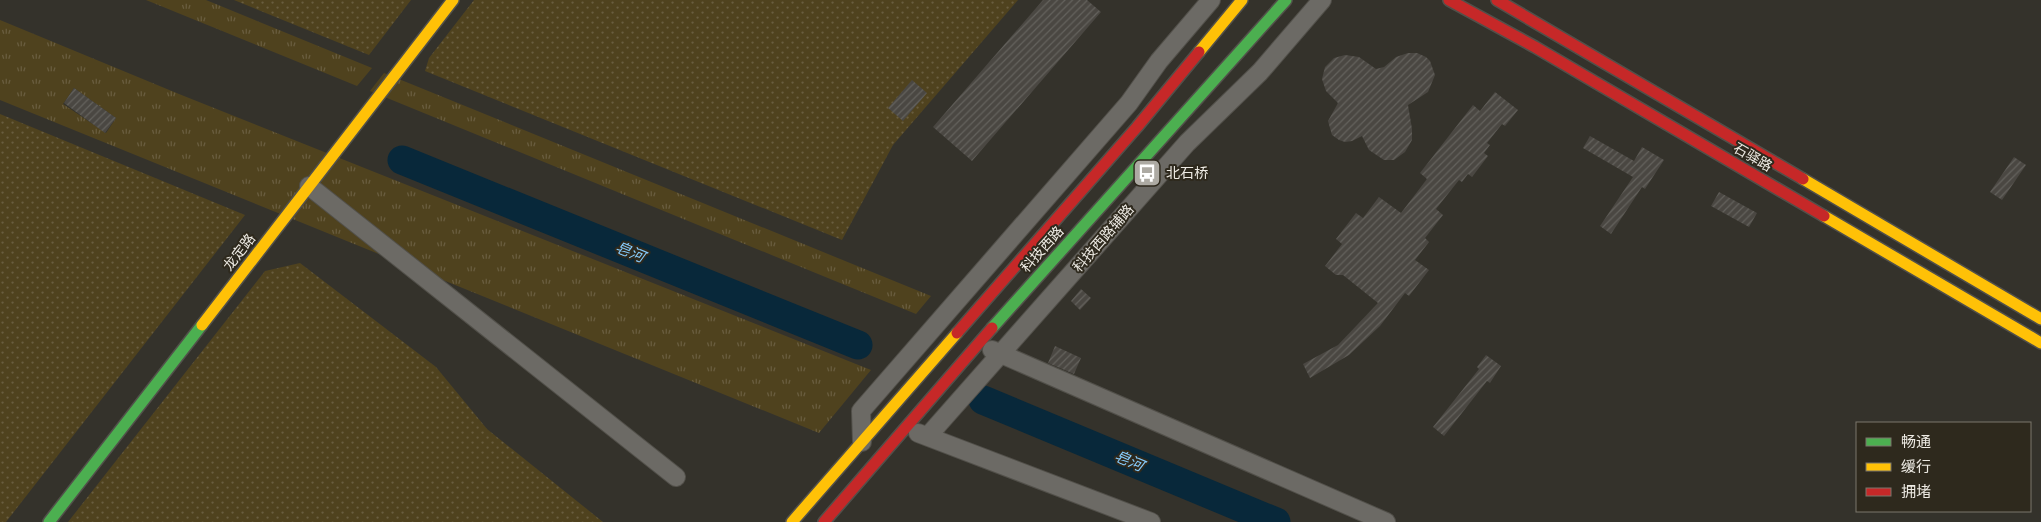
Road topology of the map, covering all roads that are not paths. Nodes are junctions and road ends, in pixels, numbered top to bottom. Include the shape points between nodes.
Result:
1 (453, 0) edge
2 (1211, 0) edge
3 (1242, 0) edge
4 (1286, 0) edge
5 (1322, 0) edge
6 (1449, 0) edge
7 (1497, 0) edge
8 (309, 186) junction
9 (2041, 318) edge
10 (2041, 343) edge
11 (978, 344) junction
12 (1001, 354) junction
13 (906, 428) junction
14 (928, 436) junction
15 (862, 442) junction
16 (676, 477) dead end
17 (49, 522) edge
18 (792, 522) edge
19 (824, 522) edge
20 (1151, 522) edge
21 (1386, 522) edge

1 - 8 street, 龙定路
2 - 15 street via 1159,61 1129,103 862,411
3 - 15 street, 科技西路 via 1130,135
4 - 11 street, 科技西路 via 1237,59
5 - 12 street, 科技西路辅路 via 1260,72 1187,143
6 - 10 street, 石驿路
7 - 9 street, 石驿路
8 - 16 street
8 - 17 street, 龙定路
11 - 12 street
11 - 13 street, 科技西路
12 - 14 street, 科技西路辅路
12 - 21 street
13 - 14 street
13 - 19 street, 科技西路
14 - 20 street
15 - 18 street, 科技西路

